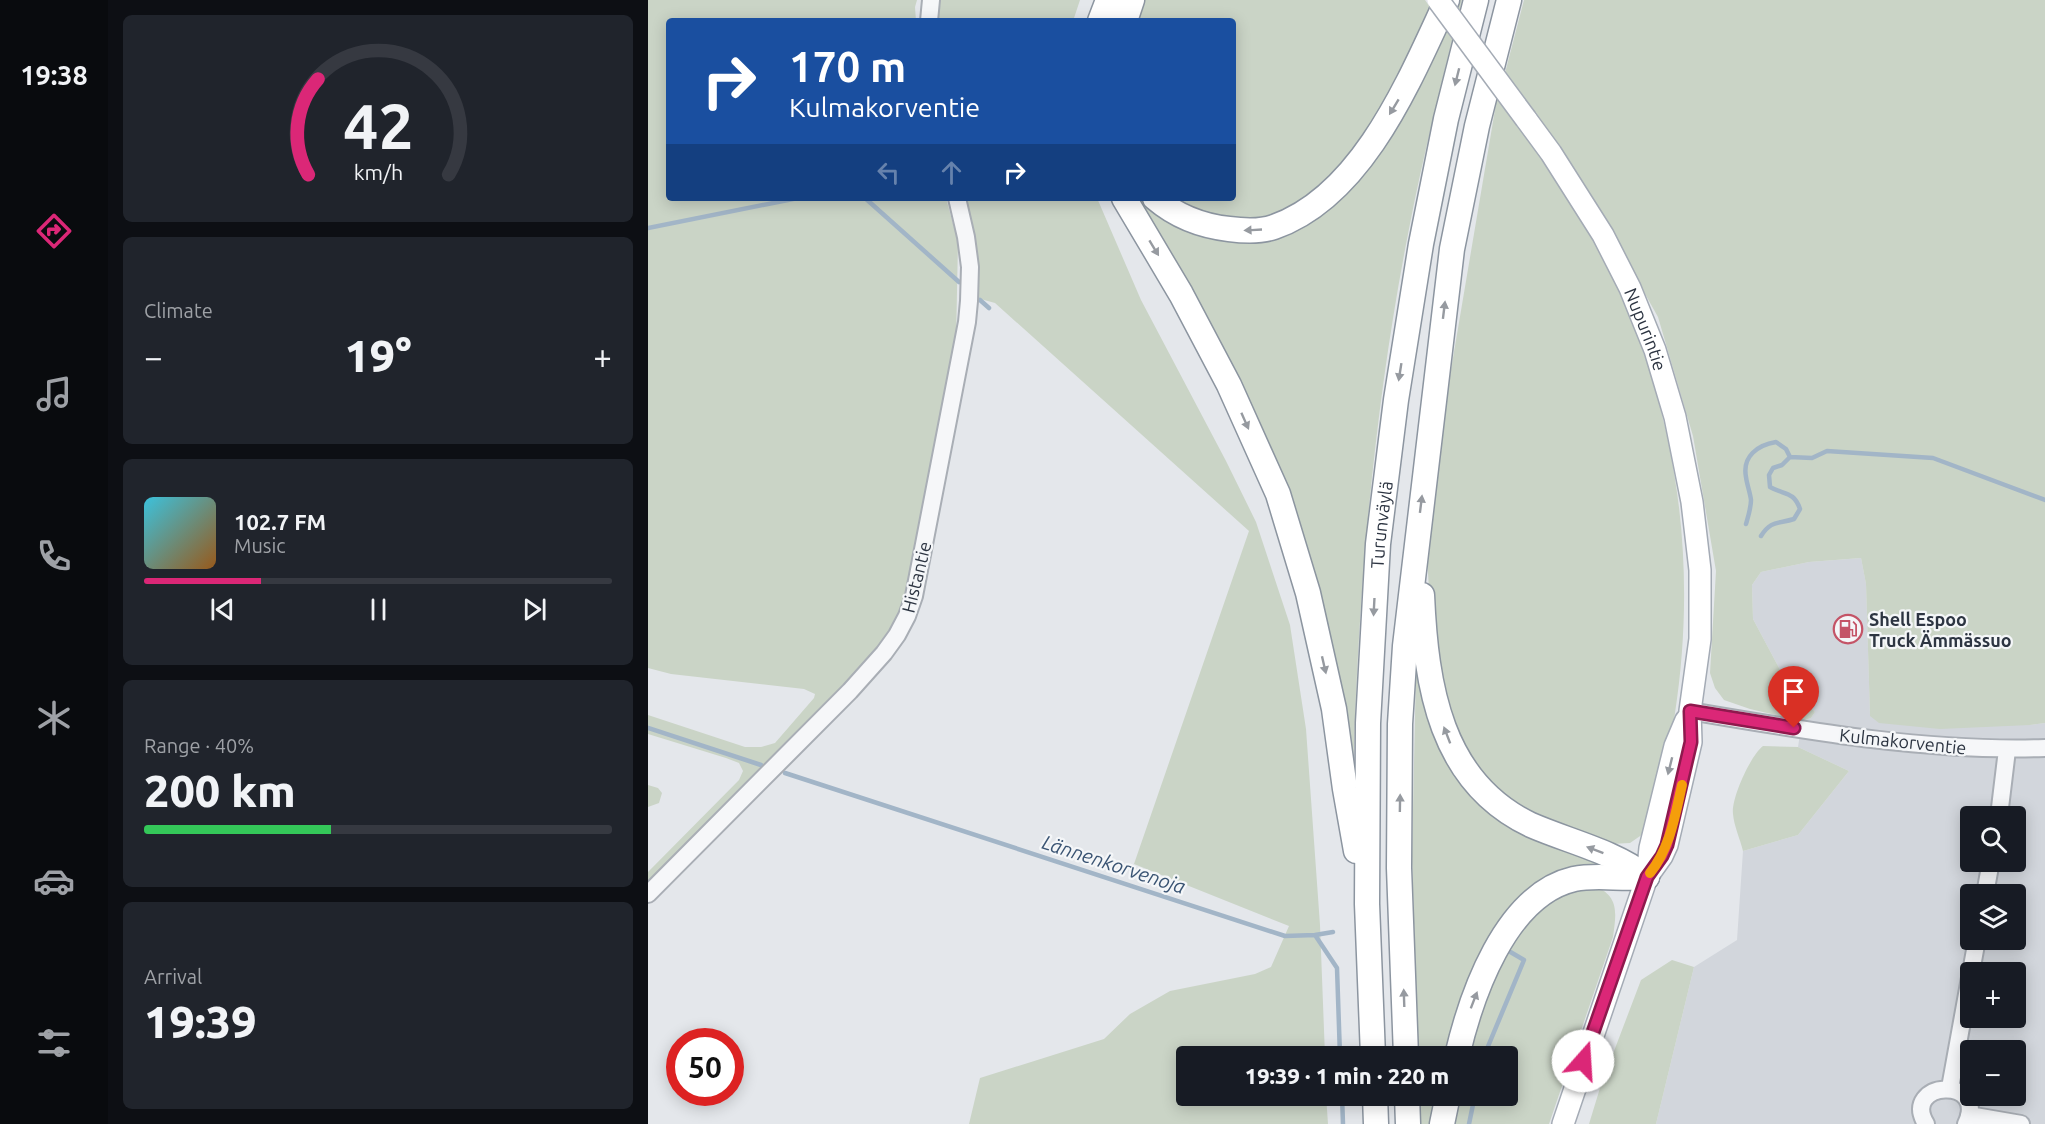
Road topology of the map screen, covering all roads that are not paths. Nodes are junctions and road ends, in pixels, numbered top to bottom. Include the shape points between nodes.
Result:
1 (931, 0) edge
2 (1108, 0) edge
3 (1132, 0) edge
4 (1438, 0) edge
5 (1447, 0) edge
6 (1476, 0) edge
7 (1509, 0) edge
8 (928, 18) edge
9 (1102, 18) edge
10 (1126, 18) edge
11 (958, 201) edge
12 (1126, 201) edge
13 (1159, 201) edge
14 (1415, 551) junction
15 (1690, 711) junction
16 (2045, 748) edge
17 (2007, 750) junction
18 (2000, 806) edge
19 (1647, 877) junction
20 (648, 894) edge
21 (1367, 904) junction
22 (1975, 950) edge
23 (1373, 1046) edge
24 (1406, 1046) edge
25 (1460, 1046) edge
26 (1950, 1088) junction
27 (1375, 1106) edge
28 (1407, 1106) edge
29 (1446, 1106) edge
30 (1967, 1119) edge
31 (1376, 1124) edge
32 (1408, 1124) edge
33 (1442, 1124) edge
34 (1563, 1124) edge
35 (1926, 1124) edge
36 (2021, 1124) edge

1 - 8 street
2 - 9 highway
3 - 10 highway
4 - 15 main road, Nupurintie, bridge via 1557,162 1608,243 1655,350 1675,417 1692,502 1700,570 1700,639
5 -> 13 highway via 1396,104 1367,150 1343,180 1317,203 1274,227 1254,231 1208,226 1183,217
6 -> 21 highway, Turunväylä via 1420,244 1383,500 1368,723
14 -> 7 highway, Turunväylä via 1452,249 1477,126
11 - 20 street, Histantie via 970,267 968,312 907,616 884,654 850,691
12 -> 21 highway via 1182,294 1278,494 1308,593 1334,709
19 -> 14 highway via 1622,861 1529,824 1494,801 1471,777 1454,753 1429,678 1422,582
24 -> 14 highway, Turunväylä via 1399,868 1400,724
15 - 17 street, Kulmakorventie via 1889,742
15 - 19 main road, Nupurintie via 1691,742 1675,817 1662,856
16 - 17 street, Kulmakorventie
17 - 18 street
25 -> 19 highway via 1488,966 1528,904 1571,880 1594,876
19 - 34 main road, Nupurintie
21 - 23 highway, Turunväylä
22 - 26 street
26 - 30 street via 1966,1099
26 - 35 street via 1939,1089 1926,1098 1922,1112
27 - 31 highway
28 - 32 highway
29 - 33 highway
30 - 36 street

